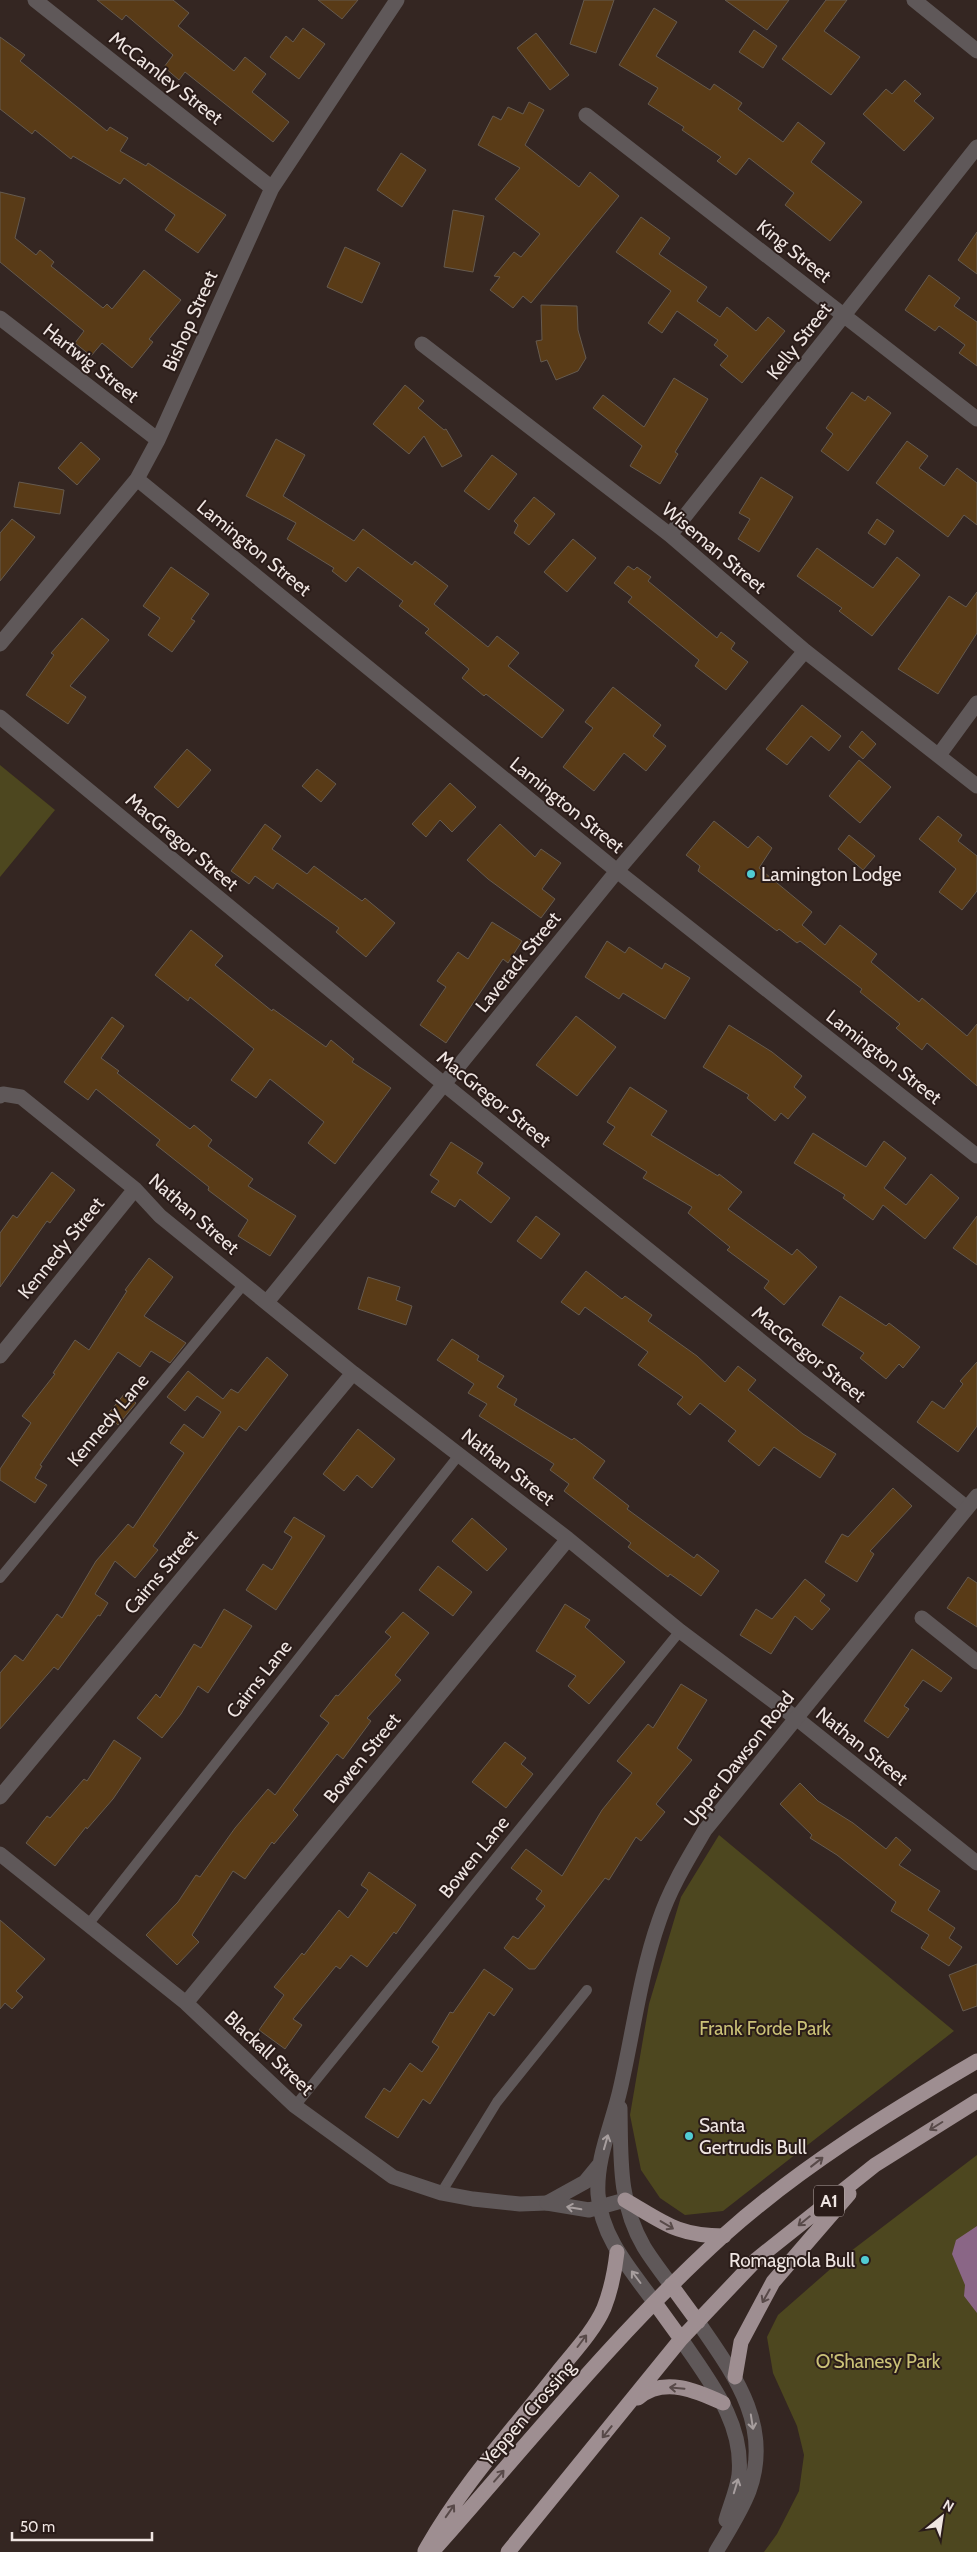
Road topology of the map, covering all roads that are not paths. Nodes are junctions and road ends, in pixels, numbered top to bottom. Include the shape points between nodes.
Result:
1 (35, 0) edge
2 (397, 0) edge
3 (914, 0) edge
4 (977, 51) edge
5 (586, 115) dead end
6 (977, 147) edge
7 (272, 188) junction
8 (844, 316) junction
9 (0, 318) edge
10 (422, 344) dead end
11 (977, 419) edge
12 (158, 440) junction
13 (137, 479) junction
14 (670, 535) junction
15 (0, 644) edge
16 (805, 650) junction
17 (977, 703) edge
18 (0, 718) edge
19 (939, 754) junction
20 (977, 786) edge
21 (617, 872) junction
22 (445, 1085) junction
23 (0, 1096) edge
24 (977, 1156) edge
25 (135, 1189) junction
26 (244, 1284) junction
27 (266, 1302) junction
28 (0, 1356) edge
29 (353, 1373) junction
30 (459, 1455) junction
31 (977, 1496) edge
32 (967, 1508) junction
33 (568, 1539) junction
34 (0, 1578) edge
35 (922, 1618) dead end
36 (680, 1631) junction
37 (977, 1662) edge
38 (796, 1718) junction
39 (0, 1797) edge
40 (0, 1854) edge
41 (977, 1863) edge
42 (87, 1926) junction
43 (587, 1990) dead end
44 (186, 2003) junction
45 (977, 2061) edge
46 (619, 2092) junction
47 (977, 2101) edge
48 (295, 2106) junction
49 (599, 2165) junction
50 (875, 2165) junction
51 (441, 2193) junction
52 (625, 2200) junction
53 (547, 2203) junction
54 (601, 2207) junction
55 (724, 2236) junction
56 (617, 2252) junction
57 (671, 2285) junction
58 (655, 2303) junction
59 (698, 2322) junction
60 (681, 2339) junction
61 (735, 2377) junction
62 (723, 2403) junction
63 (630, 2405) junction
64 (716, 2551) edge
65 (424, 2552) edge
66 (432, 2552) edge
67 (508, 2552) edge

1 - 7 street, McCamley Street
2 - 7 street, Bishop Street
3 - 4 street
5 - 8 street, King Street
6 - 8 street, Kelly Street
7 - 12 street, Bishop Street
8 - 11 street, King Street
8 - 14 street, Kelly Street
9 - 12 street, Hartwig Street
10 - 14 street, Wiseman Street
12 - 13 street, Bishop Street
13 - 15 street, Bishop Street
13 - 21 street, Lamington Street
14 - 16 street, Wiseman Street
16 - 19 street, Wiseman Street
16 - 21 street, Laverack Street
17 - 19 street
18 - 22 street, MacGregor Street
19 - 20 street, Wiseman Street
21 - 22 street, Laverack Street
21 - 24 street, Lamington Street
22 - 27 street, Laverack Street
22 - 32 street, MacGregor Street
23 - 25 street, Nathan Street via 21,1097
25 - 26 street, Nathan Street via 160,1216
25 - 28 street, Kennedy Street
26 - 27 street, Nathan Street
26 - 34 lane, Kennedy Lane
27 - 29 street, Nathan Street
29 - 30 street, Nathan Street
29 - 39 street, Cairns Street
30 - 33 street, Nathan Street
30 - 42 lane, Cairns Lane
31 - 32 street, Upper Dawson Road
32 - 38 street, Upper Dawson Road
33 - 36 street, Nathan Street
33 - 44 street, Bowen Street
35 - 37 street
36 - 38 street, Nathan Street
36 - 48 lane, Bowen Lane
38 - 41 street, Nathan Street
38 - 46 street, Upper Dawson Road via 706,1830 675,1883 659,1921
40 - 42 street, Blackall Street
42 - 44 street, Blackall Street
43 - 51 lane via 497,2102
44 - 48 street, Blackall Street
55 -> 45 highway, A1 via 835,2148
49 -> 46 street, Upper Dawson Road
46 - 52 street, Upper Dawson Road via 620,2168
47 -> 50 highway, A1
48 - 51 street, Blackall Street via 393,2177
49 - 53 street via 585,2182
49 - 54 street, Upper Dawson Road
50 -> 59 highway, A1 via 757,2259
50 -> 61 highway via 773,2282 741,2342
51 - 53 street, Blackall Street via 520,2204
52 - 54 street, Blackall Street
52 -> 55 highway via 674,2229 698,2236
52 - 57 street, Upper Dawson Road via 644,2247
54 -> 53 street, Blackall Street via 589,2210
54 - 56 street, Upper Dawson Road
55 - 57 highway, A1
58 -> 56 street, Upper Dawson Road
65 -> 56 highway via 465,2489 604,2309
57 - 58 highway, A1
57 - 59 highway
58 - 60 highway
66 -> 58 highway, Yeppen Crossing / A1
59 - 60 highway, A1
59 - 61 street
60 - 62 street
60 - 63 highway, A1
61 -> 64 street via 752,2418 755,2442 753,2475 748,2492
62 -> 63 highway via 693,2389 662,2386
64 -> 62 street via 739,2476 736,2436
63 -> 67 highway, A1

